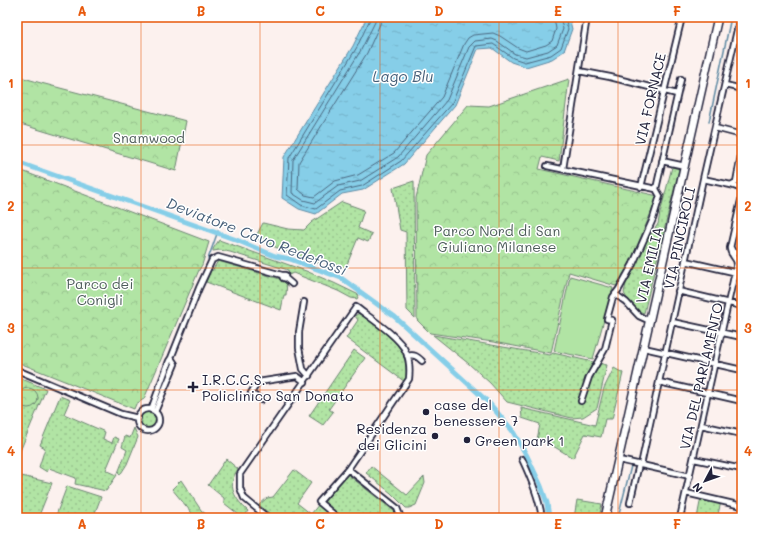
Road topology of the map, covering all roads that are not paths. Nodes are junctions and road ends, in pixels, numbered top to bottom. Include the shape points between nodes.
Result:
1 (587, 17) edge
2 (682, 17) edge
3 (718, 17) edge
4 (740, 17) edge
5 (735, 40) junction
6 (742, 41) edge
7 (579, 71) junction
8 (681, 79) dead end
9 (725, 85) junction
10 (742, 89) edge
11 (664, 90) junction
12 (677, 94) junction
13 (715, 128) junction
14 (742, 135) edge
15 (742, 150) edge
16 (662, 161) junction
17 (740, 165) junction
18 (547, 166) dead end
19 (685, 166) junction
20 (563, 169) junction
21 (742, 175) edge
22 (703, 179) junction
23 (731, 185) junction
24 (641, 187) junction
25 (656, 189) junction
26 (742, 189) edge
27 (742, 196) edge
28 (731, 244) junction
29 (742, 254) edge
30 (742, 259) edge
31 (685, 261) junction
32 (737, 263) junction
33 (735, 272) junction
34 (742, 274) edge
35 (292, 284) dead end
36 (678, 291) junction
37 (615, 294) junction
38 (304, 302) dead end
39 (728, 303) junction
40 (742, 306) edge
41 (650, 321) junction
42 (672, 322) junction
43 (721, 333) junction
44 (742, 337) edge
45 (644, 348) junction
46 (665, 352) junction
47 (407, 356) junction
48 (171, 358) junction
49 (422, 361) dead end
50 (715, 364) junction
51 (17, 370) edge
52 (742, 370) edge
53 (309, 376) junction
54 (305, 382) junction
55 (659, 382) junction
56 (708, 394) junction
57 (261, 400) dead end
58 (580, 401) dead end
59 (742, 401) edge
60 (153, 411) junction
61 (138, 418) junction
62 (701, 425) junction
63 (742, 434) edge
64 (522, 458) dead end
65 (694, 459) junction
66 (619, 460) junction
67 (640, 464) junction
68 (348, 469) junction
69 (742, 469) edge
70 (690, 476) junction
71 (686, 493) junction
72 (630, 504) dead end
73 (742, 506) edge
74 (268, 518) edge
75 (338, 518) edge
76 (401, 518) edge
77 (542, 518) edge
78 (605, 518) edge
79 (680, 518) edge

1 - 7 street
2 - 11 street, VIA FORNACE
3 - 19 main road, VIA EMILIA
4 - 5 street, VIA PINCIROLI
5 - 6 street
5 - 9 street, VIA PINCIROLI
7 - 11 street
7 - 20 street
8 - 12 street
9 - 10 street
9 - 13 street, VIA PINCIROLI
11 - 12 street
11 - 24 street, VIA FORNACE
12 - 16 street
13 - 14 street
13 - 22 street, VIA PINCIROLI
15 - 17 street
16 - 19 street
16 - 25 street
17 - 21 street
17 - 23 street via 736,182
18 - 20 street
19 - 41 main road, VIA EMILIA
20 - 24 street
22 - 23 street
22 - 31 street, VIA PINCIROLI
23 - 26 street
24 - 25 street
25 - 37 street via 660,199 653,219 633,264
27 - 28 street
28 - 29 street via 733,252
28 - 32 street via 730,251
30 - 32 street
31 - 33 street
31 - 36 street, VIA PINCIROLI
32 - 33 street, VIA DEL PARLAMENTO
33 - 34 street
33 - 39 street, VIA DEL PARLAMENTO
35 - 48 street via 284,277 218,257 212,260
36 - 39 street
36 - 42 street, VIA PINCIROLI
37 - 41 street via 639,316
37 - 58 street via 607,319 612,320 605,348 589,376
38 - 53 street via 299,332 300,348 303,369
39 - 40 street
39 - 43 street, VIA DEL PARLAMENTO
41 - 45 main road, VIA EMILIA
42 - 43 street
42 - 46 street, VIA PINCIROLI
43 - 44 street
43 - 50 street, VIA DEL PARLAMENTO
45 - 46 street
45 - 66 main road, VIA EMILIA
46 - 50 street
46 - 55 street, VIA PINCIROLI
47 - 49 street via 417,356
47 - 53 street via 398,340 356,307
47 - 68 street via 410,366 409,379
48 - 60 street
48 - 60 street via 175,364
50 - 52 street
50 - 56 street, VIA DEL PARLAMENTO
51 - 61 street via 121,414
53 - 54 street
54 - 57 street via 297,376 258,382 251,393
54 - 74 street via 240,474 240,488 244,498
55 - 56 street
55 - 67 street, VIA PINCIROLI
56 - 59 street
56 - 62 street, VIA DEL PARLAMENTO
60 - 61 street via 143,411
60 - 61 street via 158,416 156,428 146,431 138,424
62 - 63 street
62 - 65 street, VIA DEL PARLAMENTO
64 - 77 street via 537,495
65 - 69 street
65 - 70 street, VIA DEL PARLAMENTO
66 - 67 street
66 - 78 main road, VIA EMILIA
67 - 70 street
67 - 72 street, VIA PINCIROLI
68 - 75 street via 319,502
68 - 76 street via 397,508
70 - 71 street, VIA DEL PARLAMENTO
71 - 73 street
71 - 79 street, VIA DEL PARLAMENTO

